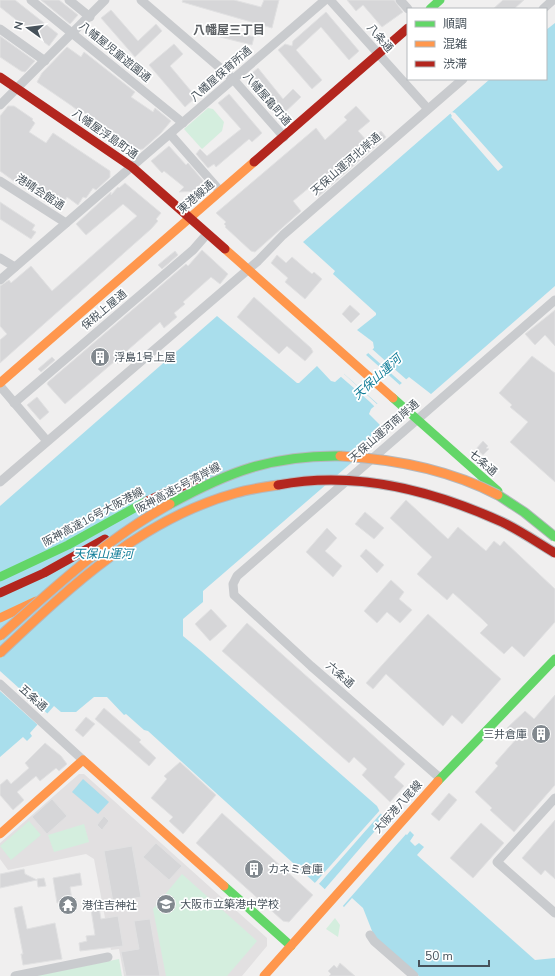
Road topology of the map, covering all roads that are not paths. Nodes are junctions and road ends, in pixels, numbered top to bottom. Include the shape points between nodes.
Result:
1 (31, 0) edge
2 (69, 0) edge
3 (105, 0) edge
4 (141, 0) edge
5 (325, 0) edge
6 (330, 0) edge
7 (400, 0) edge
8 (440, 0) edge
9 (553, 0) edge
10 (407, 8) edge
11 (431, 8) edge
12 (544, 8) edge
13 (90, 17) junction
14 (0, 29) edge
15 (407, 29) edge
16 (73, 33) junction
17 (378, 54) junction
18 (45, 60) junction
19 (0, 77) edge
20 (234, 79) junction
21 (462, 80) edge
22 (18, 89) junction
23 (0, 105) edge
24 (428, 109) junction
25 (183, 122) junction
26 (170, 134) junction
27 (284, 137) junction
28 (132, 167) junction
29 (0, 181) edge
30 (220, 191) junction
31 (190, 218) junction
32 (66, 224) junction
33 (207, 234) junction
34 (0, 258) edge
35 (15, 267) junction
36 (248, 269) junction
37 (0, 280) edge
38 (555, 300) edge
39 (0, 383) edge
40 (0, 386) edge
41 (14, 403) junction
42 (416, 419) junction
43 (47, 441) junction
44 (0, 482) edge
45 (199, 485) junction
46 (555, 537) edge
47 (555, 542) edge
48 (555, 553) edge
49 (555, 557) edge
50 (0, 577) edge
51 (233, 584) joint
52 (0, 593) edge
53 (0, 618) edge
54 (0, 636) edge
55 (0, 653) edge
56 (555, 659) edge
57 (0, 684) edge
58 (83, 760) junction
59 (440, 778) junction
60 (555, 798) edge
61 (0, 834) edge
62 (555, 913) edge
63 (370, 935) dead end
64 (291, 946) junction
65 (108, 957) dead end
66 (15, 976) edge
67 (264, 976) edge
68 (414, 976) edge

1 - 16 street, 八幡屋児童遊園通
2 - 13 street
3 - 13 street
4 - 20 street, 八幡屋亀町通
5 - 20 street, 八幡屋保育所通
6 - 17 street, 八条通
7 - 10 street
8 - 11 main road
9 - 12 street
13 - 16 street
14 - 18 street
15 - 17 main road, 東港線通
16 - 18 street
16 - 25 street, 八幡屋児童遊園通
17 - 24 street, 八条通
17 - 27 main road, 東港線通
18 - 22 street
19 - 22 main road, 八幡屋浮島町通
20 - 25 street, 八幡屋保育所通
20 - 27 street, 八幡屋亀町通
21 - 24 street, 天保山運河北岸通
22 - 23 street
22 - 28 main road, 八幡屋浮島町通
24 - 36 street, 天保山運河北岸通 via 283,235
25 - 26 street, 八幡屋保育所通
26 - 28 street, 八幡屋保育所通
26 - 30 street
27 - 30 main road, 東港線通
28 - 31 main road, 八幡屋浮島町通
28 - 32 street, 八幡屋保育所通
29 - 32 street, 港晴会館通
30 - 31 main road, 東港線通
31 - 33 main road, 八幡屋浮島町通
31 - 39 main road, 東港線通
32 - 35 street, 八幡屋保育所通
33 - 36 main road, 八幡屋浮島町通
33 - 41 street, 保税上屋通 via 193,250
34 - 35 street
35 - 37 street, 八幡屋保育所通
36 - 42 main road, 七条通
36 - 43 street, 天保山運河北岸通
38 - 42 street, 天保山運河南岸通
40 - 41 street
41 - 43 street
42 - 47 main road, 七条通
42 - 51 street, 天保山運河南岸通 via 237,576
43 - 44 street, 天保山運河北岸通
45 - 46 main road, bridge via 240,472 283,463 330,459 372,461 433,473 478,490 514,507
45 - 50 main road, 阪神高速16号大阪港線 via 172,490 143,503 68,545
45 - 52 main road, bridge via 68,560
46 - 54 main road, 阪神高速5号湾岸線, bridge via 522,511 495,495 424,468 359,457 306,457 281,460 252,466 211,482 114,538
48 - 55 main road, bridge via 496,518 468,506 412,489 332,479 270,485 244,491 193,509 131,541 68,589
49 - 53 main road, bridge via 519,535 467,510 412,493 354,484 299,485 245,494 152,532 55,592
51 - 59 street, 六条通 via 234,595
56 - 59 main road, 大阪港八尾線
57 - 58 street, 五条通
58 - 61 main road
58 - 64 main road
59 - 64 main road, 大阪港八尾線
60 - 62 street via 497,862
63 - 68 street
64 - 67 main road, 大阪港八尾線
65 - 66 street

